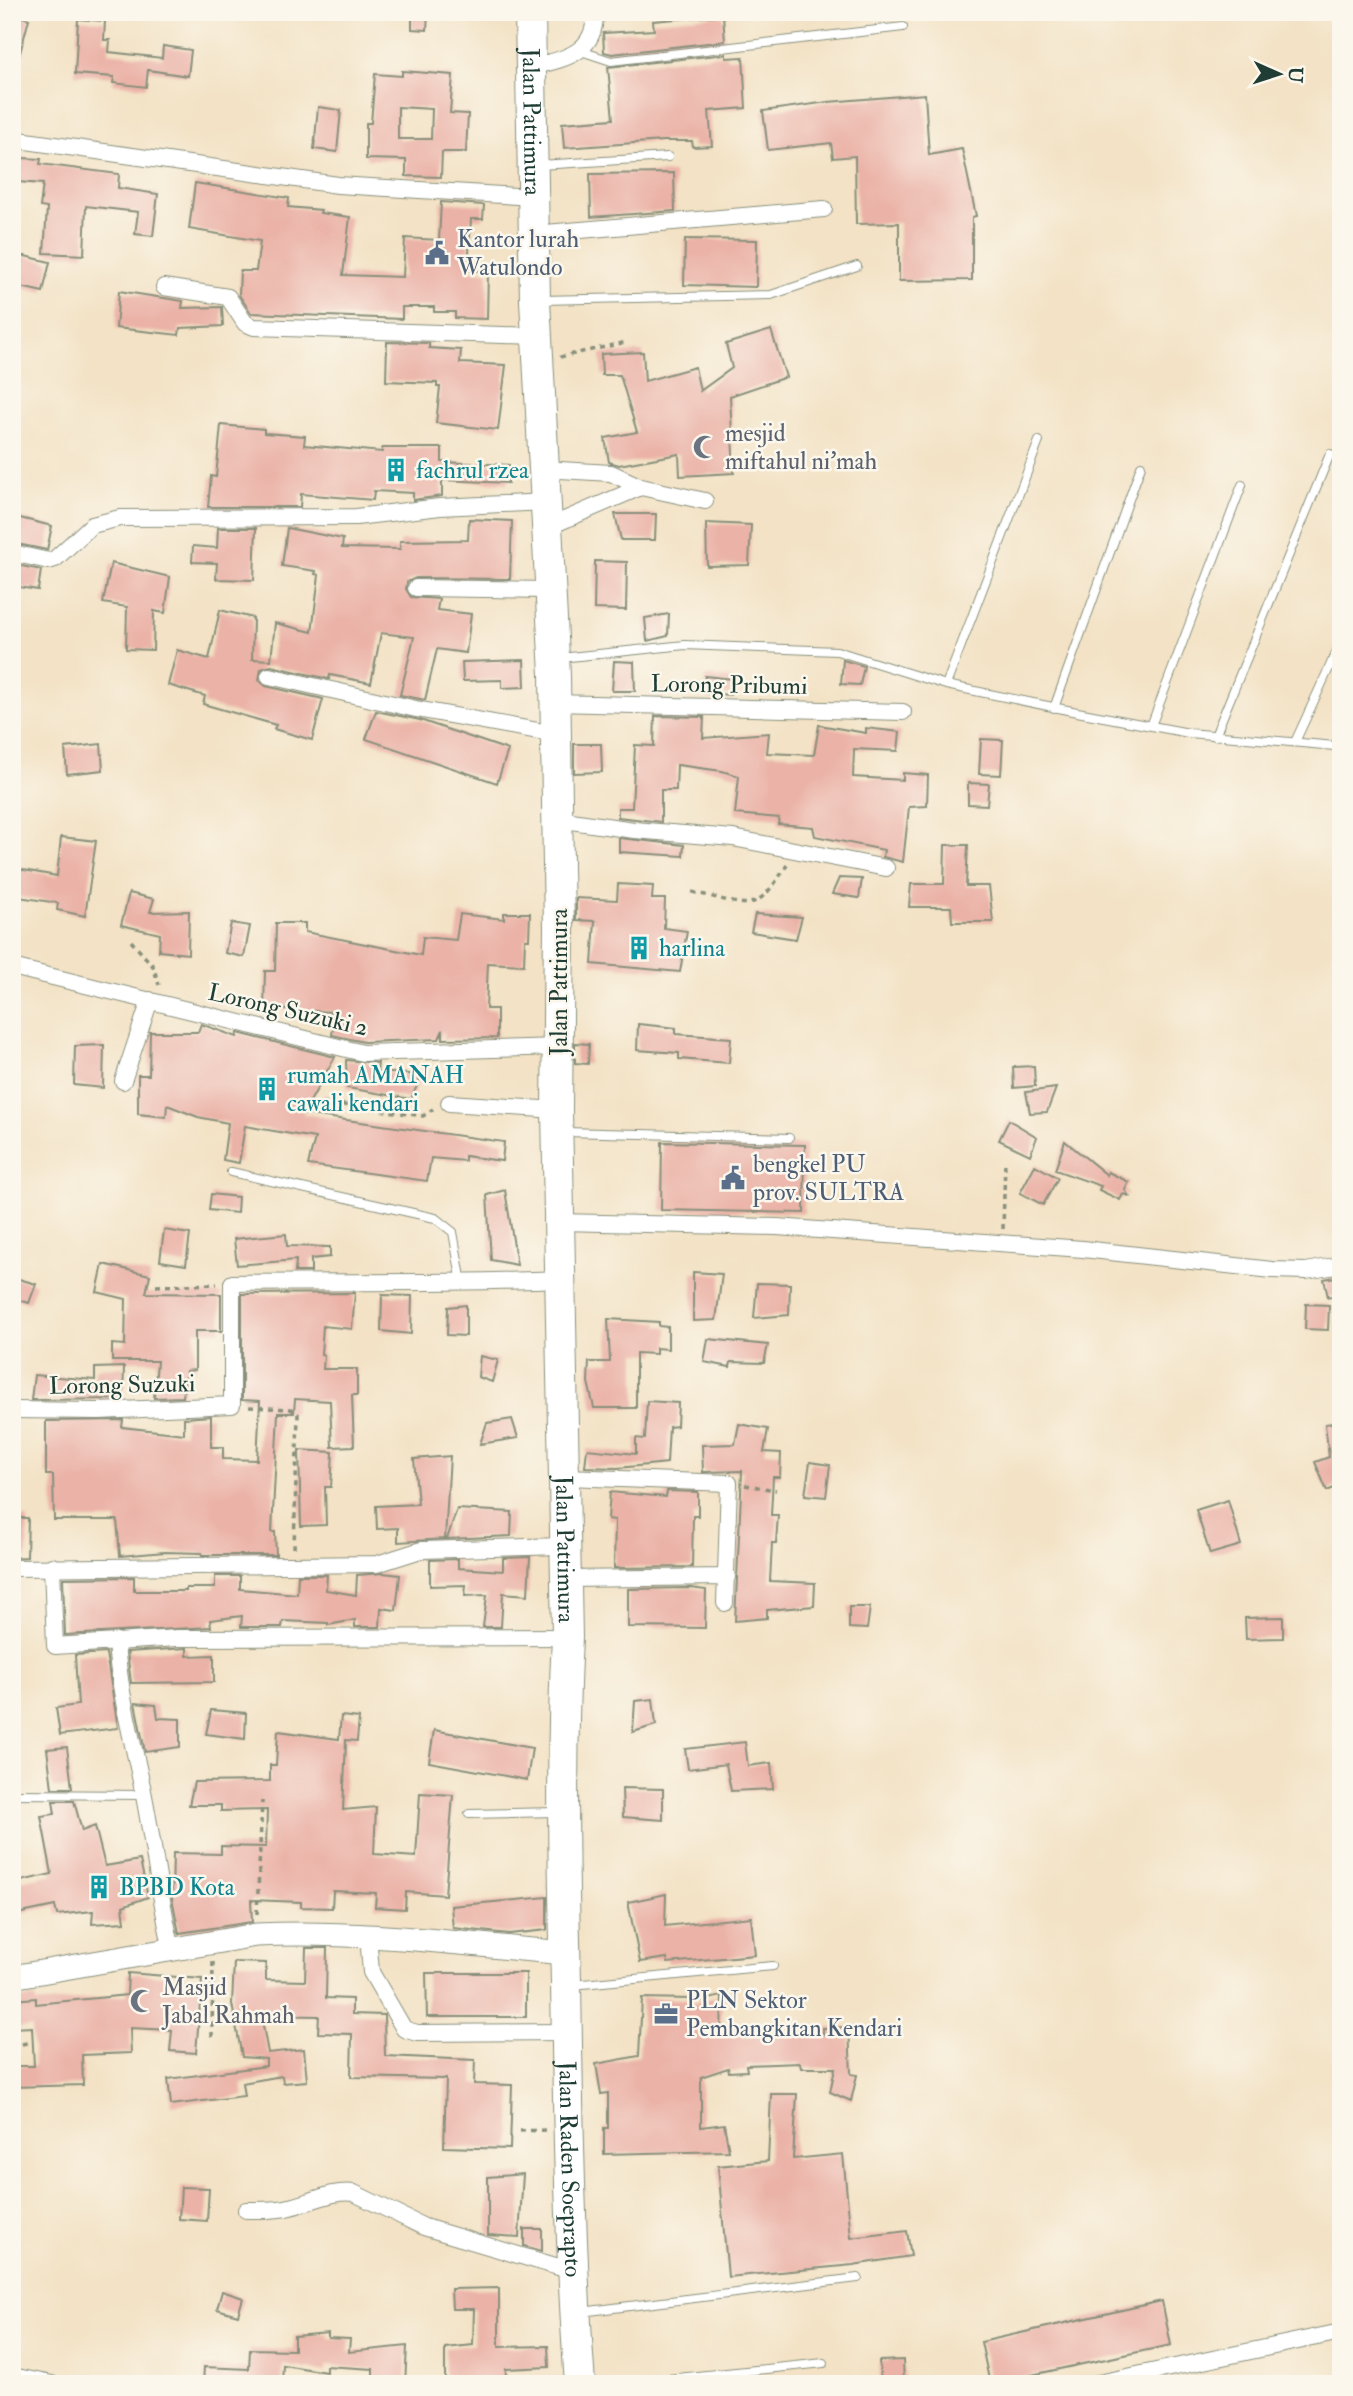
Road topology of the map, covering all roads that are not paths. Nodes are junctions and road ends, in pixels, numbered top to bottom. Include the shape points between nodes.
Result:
1 (530, 12) edge
2 (595, 12) edge
3 (903, 27) dead end
4 (581, 51) junction
5 (531, 67) junction
6 (12, 139) edge
7 (668, 157) dead end
8 (533, 165) junction
9 (533, 197) junction
10 (824, 209) dead end
11 (534, 234) junction
12 (857, 266) dead end
13 (164, 287) dead end
14 (535, 300) junction
15 (538, 349) junction
16 (1039, 441) dead end
17 (1330, 454) dead end
18 (1141, 466) dead end
19 (544, 469) junction
20 (1242, 485) dead end
21 (641, 487) junction
22 (705, 501) dead end
23 (547, 515) junction
24 (12, 553) edge
25 (416, 589) dead end
26 (549, 590) junction
27 (1341, 642) edge
28 (554, 659) junction
29 (268, 676) dead end
30 (946, 685) junction
31 (554, 704) junction
32 (1055, 708) junction
33 (903, 712) dead end
34 (1151, 726) junction
35 (1341, 733) edge
36 (555, 734) junction
37 (1215, 736) junction
38 (1295, 742) junction
39 (557, 819) junction
40 (886, 868) dead end
41 (12, 967) edge
42 (157, 1002) junction
43 (559, 1047) junction
44 (123, 1081) dead end
45 (449, 1103) dead end
46 (558, 1121) junction
47 (789, 1138) dead end
48 (231, 1172) dead end
49 (560, 1222) junction
50 (1341, 1265) edge
51 (563, 1279) junction
52 (462, 1283) junction
53 (12, 1410) edge
54 (566, 1477) junction
55 (565, 1546) junction
56 (52, 1566) junction
57 (12, 1568) edge
58 (727, 1577) junction
59 (566, 1579) junction
60 (725, 1603) dead end
61 (567, 1637) junction
62 (116, 1642) junction
63 (12, 1794) edge
64 (144, 1795) junction
65 (563, 1812) junction
66 (469, 1814) dead end
67 (368, 1935) junction
68 (172, 1950) junction
69 (565, 1953) junction
70 (773, 1966) dead end
71 (12, 1977) edge
72 (566, 1986) junction
73 (565, 2032) junction
74 (246, 2210) dead end
75 (572, 2271) junction
76 (858, 2278) dead end
77 (575, 2313) junction
78 (1341, 2332) edge
79 (824, 2363) dead end
80 (12, 2376) edge
81 (52, 2384) edge
82 (580, 2384) edge
83 (619, 2384) edge
84 (1094, 2384) edge

1 - 5 highway, Jalan Pattimura
2 - 4 street via 591,36
3 - 4 lane via 611,61
4 - 5 street
5 - 8 highway, Jalan Pattimura
6 - 9 street via 338,185
7 - 8 lane
8 - 9 highway, Jalan Pattimura
9 - 11 highway, Jalan Pattimura
10 - 11 street
11 - 14 highway, Jalan Pattimura
12 - 14 lane via 771,295
13 - 15 street via 228,298 245,323 254,327
14 - 15 highway, Jalan Pattimura
15 - 19 highway, Jalan Pattimura
16 - 30 lane
17 - 37 lane
18 - 32 lane
19 - 21 street via 611,473
19 - 23 highway, Jalan Pattimura
20 - 34 lane
21 - 22 street
21 - 23 street
23 - 24 street via 440,507 356,517 120,518 92,525 49,561
23 - 26 highway, Jalan Pattimura
25 - 26 street
26 - 28 highway, Jalan Pattimura
27 - 38 lane
28 - 30 lane via 685,645 837,651
28 - 31 highway, Jalan Pattimura
29 - 36 street
30 - 32 lane
31 - 33 street, Lorong Pribumi
31 - 36 highway, Jalan Pattimura
32 - 34 lane
34 - 37 lane
35 - 38 lane via 1335,746
36 - 39 highway, Jalan Pattimura
37 - 38 lane
39 - 40 street via 733,838
39 - 43 highway, Jalan Pattimura
41 - 42 street, Lorong Suzuki 2
42 - 43 street, Lorong Suzuki 2 via 363,1053
42 - 44 street
43 - 46 highway, Jalan Pattimura
45 - 46 street
46 - 47 lane
46 - 49 highway, Jalan Pattimura
48 - 52 lane via 435,1218 453,1232
49 - 50 street via 777,1227 1002,1243 1272,1270
49 - 51 highway, Jalan Pattimura
51 - 52 street
51 - 54 highway, Jalan Pattimura
52 - 53 street, Lorong Suzuki via 232,1283 232,1405
54 - 55 highway, Jalan Pattimura
54 - 58 street via 729,1483
55 - 56 street via 421,1550 377,1564
55 - 59 highway, Jalan Pattimura
56 - 57 street
56 - 62 street via 55,1646
58 - 59 street
58 - 60 street
59 - 61 highway, Jalan Pattimura
61 - 62 street via 244,1637
61 - 65 highway, Jalan Pattimura
62 - 64 street via 121,1695
63 - 64 lane
64 - 68 street
65 - 66 lane
65 - 69 highway, Jalan Pattimura
67 - 68 main road via 256,1935
67 - 69 main road
67 - 73 street via 371,1972 404,2029 417,2033
68 - 71 main road
69 - 72 highway, Jalan Raden Soeprapto
70 - 72 lane
72 - 73 highway, Jalan Raden Soeprapto
73 - 75 highway, Jalan Raden Soeprapto
74 - 75 street via 289,2207 355,2193 424,2227
75 - 77 highway, Jalan Raden Soeprapto
76 - 77 lane
77 - 82 highway, Jalan Raden Soeprapto
78 - 84 street
79 - 83 lane
80 - 81 street

